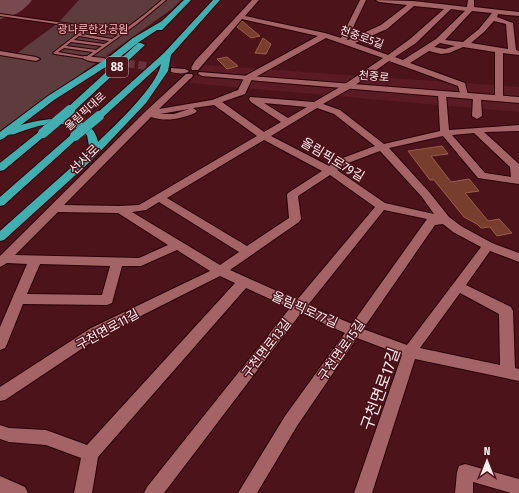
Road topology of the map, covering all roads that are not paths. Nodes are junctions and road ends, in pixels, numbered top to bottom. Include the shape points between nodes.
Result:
1 (164, 0) edge
2 (188, 0) edge
3 (217, 0) edge
4 (256, 0) edge
5 (363, 0) edge
6 (379, 0) edge
7 (389, 0) edge
8 (471, 0) edge
9 (426, 2) edge
10 (413, 3) junction
11 (450, 7) junction
12 (470, 9) junction
13 (519, 14) edge
14 (0, 15) edge
15 (494, 15) junction
16 (241, 17) junction
17 (163, 23) junction
18 (78, 26) dead end
19 (121, 34) junction
20 (79, 35) junction
21 (325, 35) junction
22 (113, 40) junction
23 (71, 41) junction
24 (440, 41) junction
25 (346, 42) junction
26 (104, 45) junction
27 (463, 45) junction
28 (63, 47) junction
29 (428, 48) junction
30 (499, 50) junction
31 (96, 51) junction
32 (515, 52) edge
33 (0, 53) edge
34 (167, 55) junction
35 (87, 58) junction
36 (390, 58) junction
37 (36, 59) dead end
38 (104, 60) tunnel mouth
39 (403, 64) junction
40 (174, 70) tunnel mouth
41 (198, 71) junction
42 (187, 74) junction
43 (248, 78) junction
44 (348, 86) junction
45 (242, 92) junction
46 (442, 94) junction
47 (464, 95) junction
48 (477, 97) junction
49 (498, 98) junction
50 (252, 99) junction
51 (519, 100) edge
52 (215, 102) junction
53 (316, 105) junction
54 (149, 113) junction
55 (477, 116) dead end
56 (288, 122) junction
57 (519, 128) edge
58 (476, 130) junction
59 (445, 133) junction
60 (264, 136) junction
61 (0, 137) edge
62 (382, 147) junction
63 (88, 158) junction
64 (0, 168) edge
65 (331, 171) junction
66 (518, 181) edge
67 (160, 198) junction
68 (0, 203) edge
69 (381, 206) junction
70 (54, 208) junction
71 (120, 210) junction
72 (445, 220) junction
73 (0, 237) edge
74 (178, 245) junction
75 (488, 246) junction
76 (248, 252) junction
77 (519, 258) edge
78 (35, 260) junction
79 (2, 261) edge
80 (117, 261) junction
81 (220, 271) junction
82 (244, 282) junction
83 (458, 286) junction
84 (19, 299) junction
85 (299, 306) junction
86 (354, 331) junction
87 (0, 344) edge
88 (410, 352) junction
89 (514, 374) edge
90 (0, 396) edge
91 (0, 432) edge
92 (90, 454) junction
93 (0, 484) edge
94 (519, 486) edge
95 (19, 493) edge
96 (83, 493) edge
97 (153, 493) edge
98 (247, 493) edge
99 (363, 493) edge
100 (464, 493) edge

1 - 19 lane
2 - 17 highway, 올림픽대로 / 88
3 - 34 highway, 올림픽대로 / 88
4 - 16 street
5 - 25 street
6 - 7 street
7 - 10 street
8 - 12 street
9 - 10 street
9 - 11 street
10 - 25 street via 384,27
11 - 12 street
11 - 36 street
12 - 15 street
12 - 24 street
13 - 15 street
14 - 18 lane
15 - 27 street via 478,34
15 - 32 street via 509,23
16 - 21 street, 천중로5길
16 - 41 street via 198,63
17 - 61 highway via 51,98
17 - 64 highway, 올림픽대로 / 88, bridge via 70,110
19 - 20 lane via 86,29
19 - 22 lane
20 - 22 lane
20 - 23 lane
21 - 25 street, 천중로5길
21 - 43 street
22 - 26 lane
23 - 26 lane
23 - 28 lane
24 - 27 street
24 - 29 street
25 - 36 street, 천중로5길
26 - 31 lane
27 - 29 street via 442,52
27 - 30 street
28 - 31 lane
28 - 35 lane via 55,53
29 - 39 street
30 - 32 street
30 - 49 street
31 - 35 lane
33 - 37 street
34 - 63 highway via 164,71 143,101
34 - 68 highway, 올림픽대로 / 88, bridge
35 - 38 street
36 - 39 street, 천중로5길
36 - 44 street
39 - 47 street, 천중로5길 via 462,85
40 - 42 street
41 - 42 street via 197,76
41 - 43 street, 천중로
42 - 54 street, 선사로
43 - 44 street, 천중로
43 - 45 street
44 - 46 street, 천중로
44 - 53 street
45 - 50 street
45 - 52 street
46 - 47 street, 천중로
46 - 59 street
47 - 48 street, 천중로
48 - 49 street, 천중로
48 - 55 street
49 - 51 street, 천중로
50 - 53 street, 올림픽로79길
50 - 56 street
52 - 54 street via 172,118
52 - 60 street, 올림픽로79길
53 - 56 street
53 - 62 street, 올림픽로79길 via 337,112
54 - 70 street, 선사로
56 - 60 street
57 - 58 street
58 - 59 street
58 - 66 street via 515,166
59 - 62 street
59 - 66 street via 482,176
60 - 65 street, 올림픽로79길
60 - 67 street
61 - 63 highway via 41,122 78,124 92,134 94,146
62 - 65 street via 344,161
62 - 72 street, 올림픽로79길
63 - 73 highway
65 - 69 street, 올림픽로79길
65 - 76 street via 292,195 295,219
67 - 71 street via 142,208
67 - 76 street
69 - 72 street, 올림픽로79길
69 - 85 street, 구천면로13길
70 - 71 street
70 - 79 street, 선사로
71 - 74 street, 올림픽로77길
72 - 75 street, 올림픽로79길
72 - 86 street, 구천면로15길 via 431,222
74 - 80 street via 141,262
74 - 81 street, 올림픽로77길
75 - 77 street, 올림픽로79길
75 - 83 street, 구천면로17길
76 - 81 street
78 - 79 street
78 - 80 street
78 - 84 street
80 - 84 street via 107,300
81 - 82 street, 올림픽로77길
81 - 90 street, 구천면로11길 via 96,332
82 - 85 street, 올림픽로77길
82 - 92 street
83 - 88 street, 구천면로17길
83 - 89 street, 올림픽로77길 via 506,311
84 - 87 street
85 - 86 street, 올림픽로77길
85 - 97 street, 구천면로13길
86 - 88 street, 올림픽로77길
86 - 98 street, 구천면로15길 via 290,421
88 - 89 street, 올림픽로77길
88 - 99 street, 구천면로17길
91 - 92 street via 6,435 40,436
92 - 96 street
93 - 95 street
94 - 100 street via 465,472

